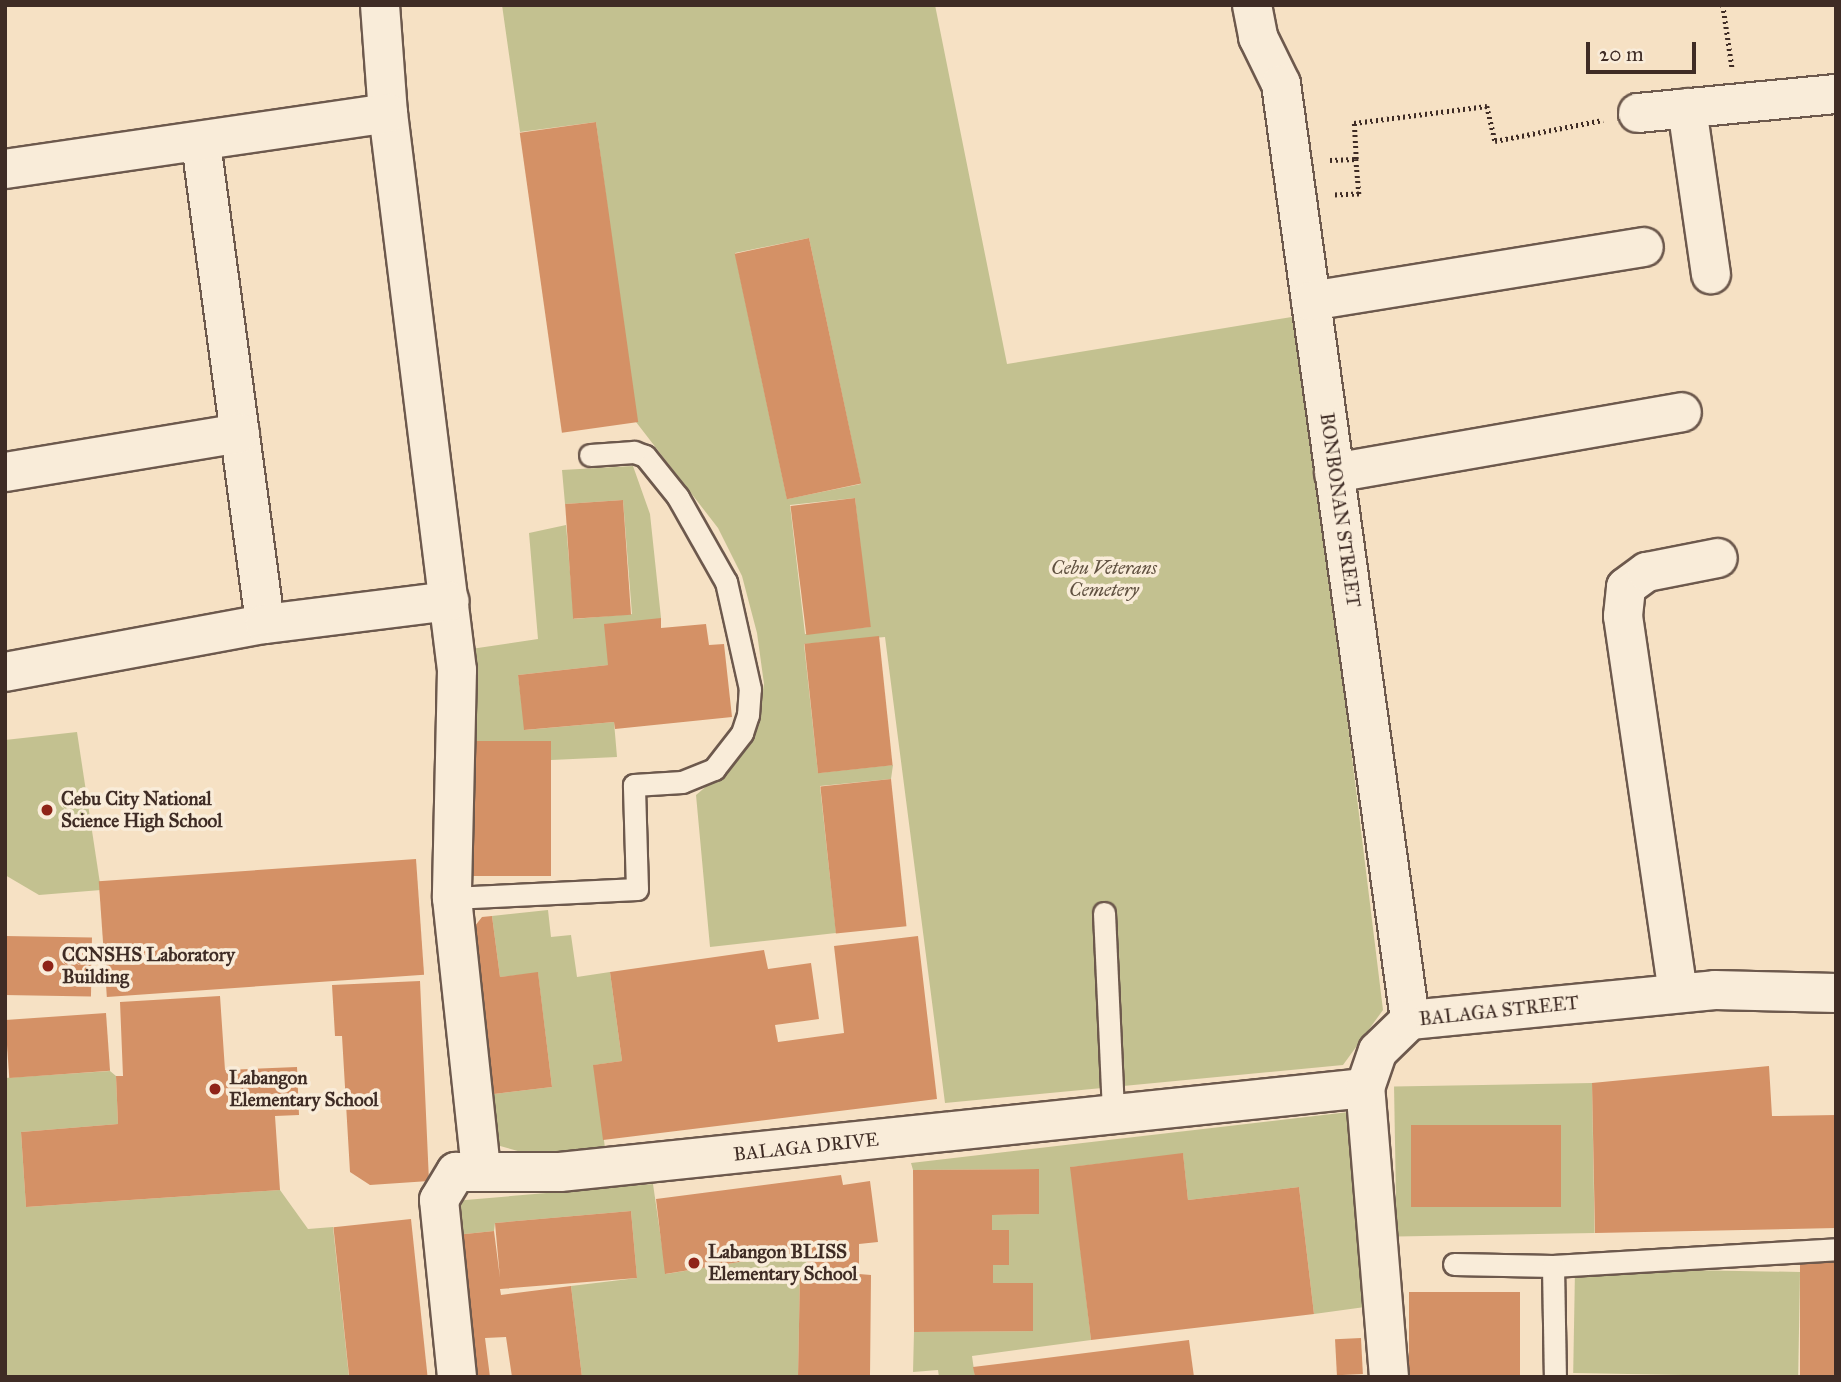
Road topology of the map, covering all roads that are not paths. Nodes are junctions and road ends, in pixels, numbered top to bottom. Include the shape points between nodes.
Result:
1 (380, 5) edge
2 (1252, 5) edge
3 (1836, 93) edge
4 (1687, 108) junction
5 (388, 113) junction
6 (1638, 113) road end
7 (201, 143) junction
8 (5, 169) edge
9 (1644, 247) dead end
10 (1711, 274) dead end
11 (1311, 300) junction
12 (1682, 412) dead end
13 (240, 433) junction
14 (590, 454) dead end
15 (5, 472) edge
16 (1334, 473) junction
17 (1718, 558) dead end
18 (450, 601) junction
19 (265, 624) junction
20 (5, 672) edge
21 (452, 898) junction
22 (1104, 913) dead end
23 (1678, 993) junction
24 (1836, 993) edge
25 (1410, 1020) junction
26 (1365, 1088) junction
27 (1113, 1115) junction
28 (481, 1170) junction
29 (1836, 1249) edge
30 (1454, 1264) dead end
31 (1553, 1266) junction
32 (457, 1377) edge
33 (1389, 1377) edge
34 (1555, 1377) edge

1 - 5 street
2 - 11 street, BONBONAN STREET via 1258,37 1281,83
3 - 4 street
4 - 6 street
4 - 10 street
5 - 7 street
5 - 18 street
7 - 8 street
7 - 13 street
9 - 11 street
11 - 16 street, BONBONAN STREET
12 - 16 street
13 - 15 street
13 - 19 street
14 - 21 lane via 634,452 645,456 678,497 726,582 750,689 748,715 742,733 713,769 682,782 634,785 637,889
16 - 25 street, BONBONAN STREET
17 - 23 street via 1647,572 1626,587 1623,616
18 - 19 street
18 - 21 street via 457,670
19 - 20 street
21 - 28 street
22 - 27 lane
23 - 24 street, BALAGA STREET
23 - 25 street, BALAGA STREET
25 - 26 street, BALAGA STREET via 1378,1051
26 - 27 street, BALAGA DRIVE
26 - 33 street, BALAGA STREET
27 - 28 street, BALAGA DRIVE via 560,1172
28 - 32 street, BALAGA DRIVE via 456,1172 439,1200
29 - 31 lane
30 - 31 lane
31 - 34 lane

